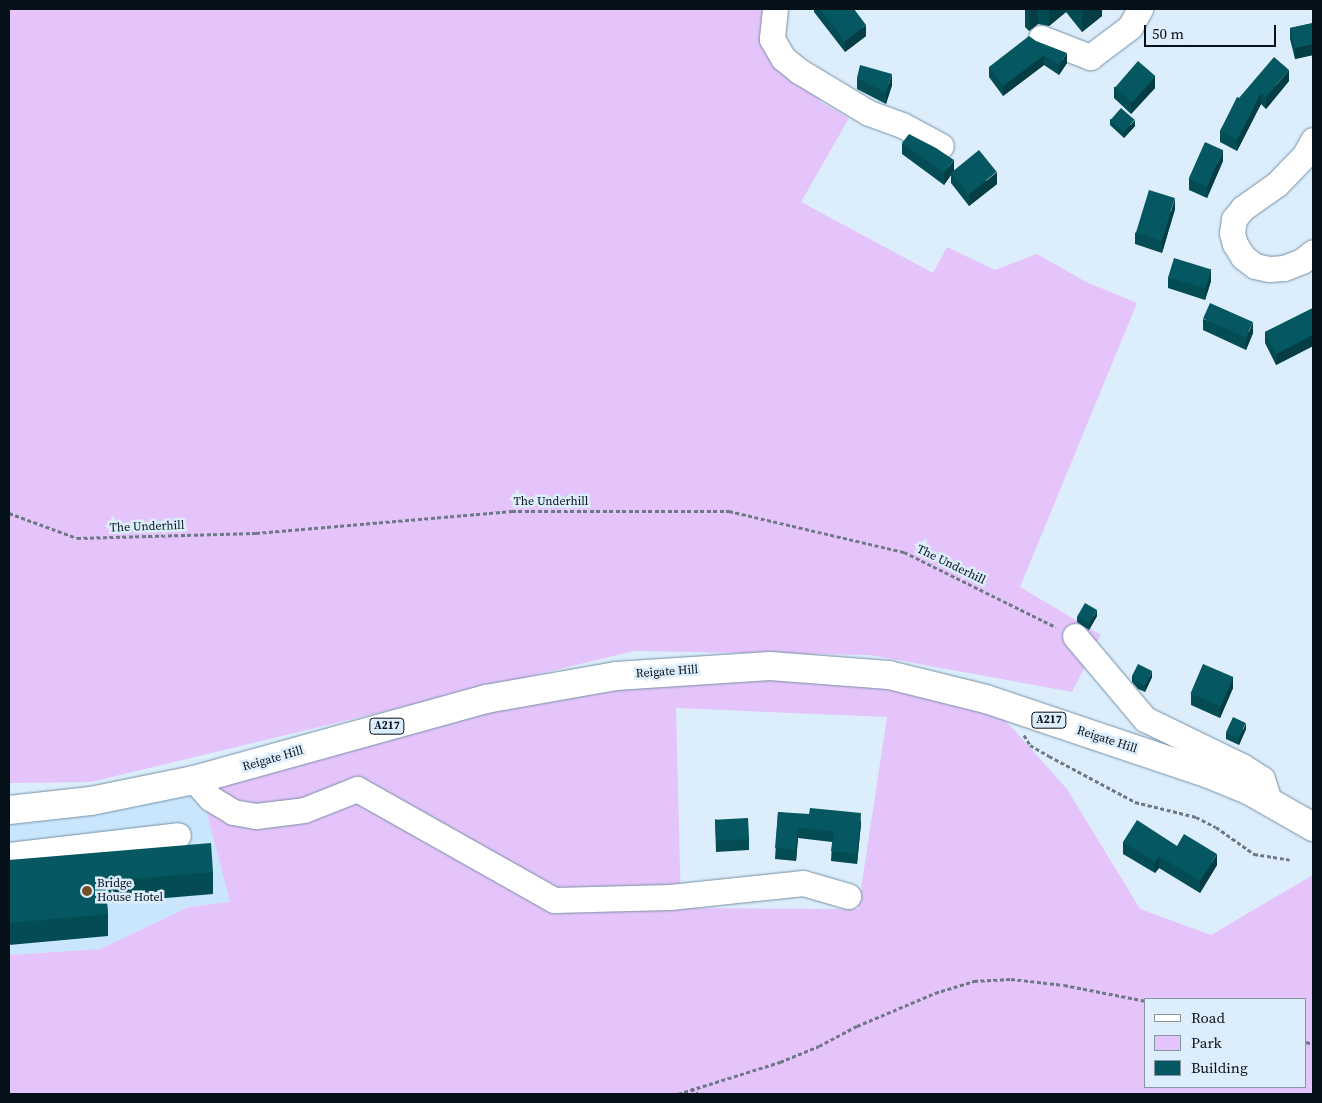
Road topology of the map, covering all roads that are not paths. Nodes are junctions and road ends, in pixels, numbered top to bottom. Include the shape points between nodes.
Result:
1 (775, 9) edge
2 (1140, 9) edge
3 (1040, 38) dead end
4 (1313, 140) edge
5 (942, 146) dead end
6 (1313, 252) edge
7 (1075, 636) road end
8 (194, 780) junction
9 (1269, 801) junction
10 (9, 810) edge
11 (1313, 827) edge
12 (178, 835) dead end
13 (9, 855) edge
14 (848, 896) dead end

1 - 5 street via 772,39 783,58 869,113 902,125
2 - 3 street via 1130,27 1090,57
4 - 6 street via 1304,156 1277,184 1243,208 1234,219 1232,233 1243,257 1256,266 1284,268 1302,261
7 - 9 street via 1144,719 1256,775 1262,779
8 - 9 main road, Reigate Hill / A217 via 486,699 616,676 770,666 889,675 986,699 1209,774
8 - 10 main road, Reigate Hill / A217 via 91,800
8 - 14 street via 210,798 233,812 256,816 304,810 356,789 554,900 670,897 803,883
9 - 11 main road, Reigate Hill / A217
12 - 13 street

